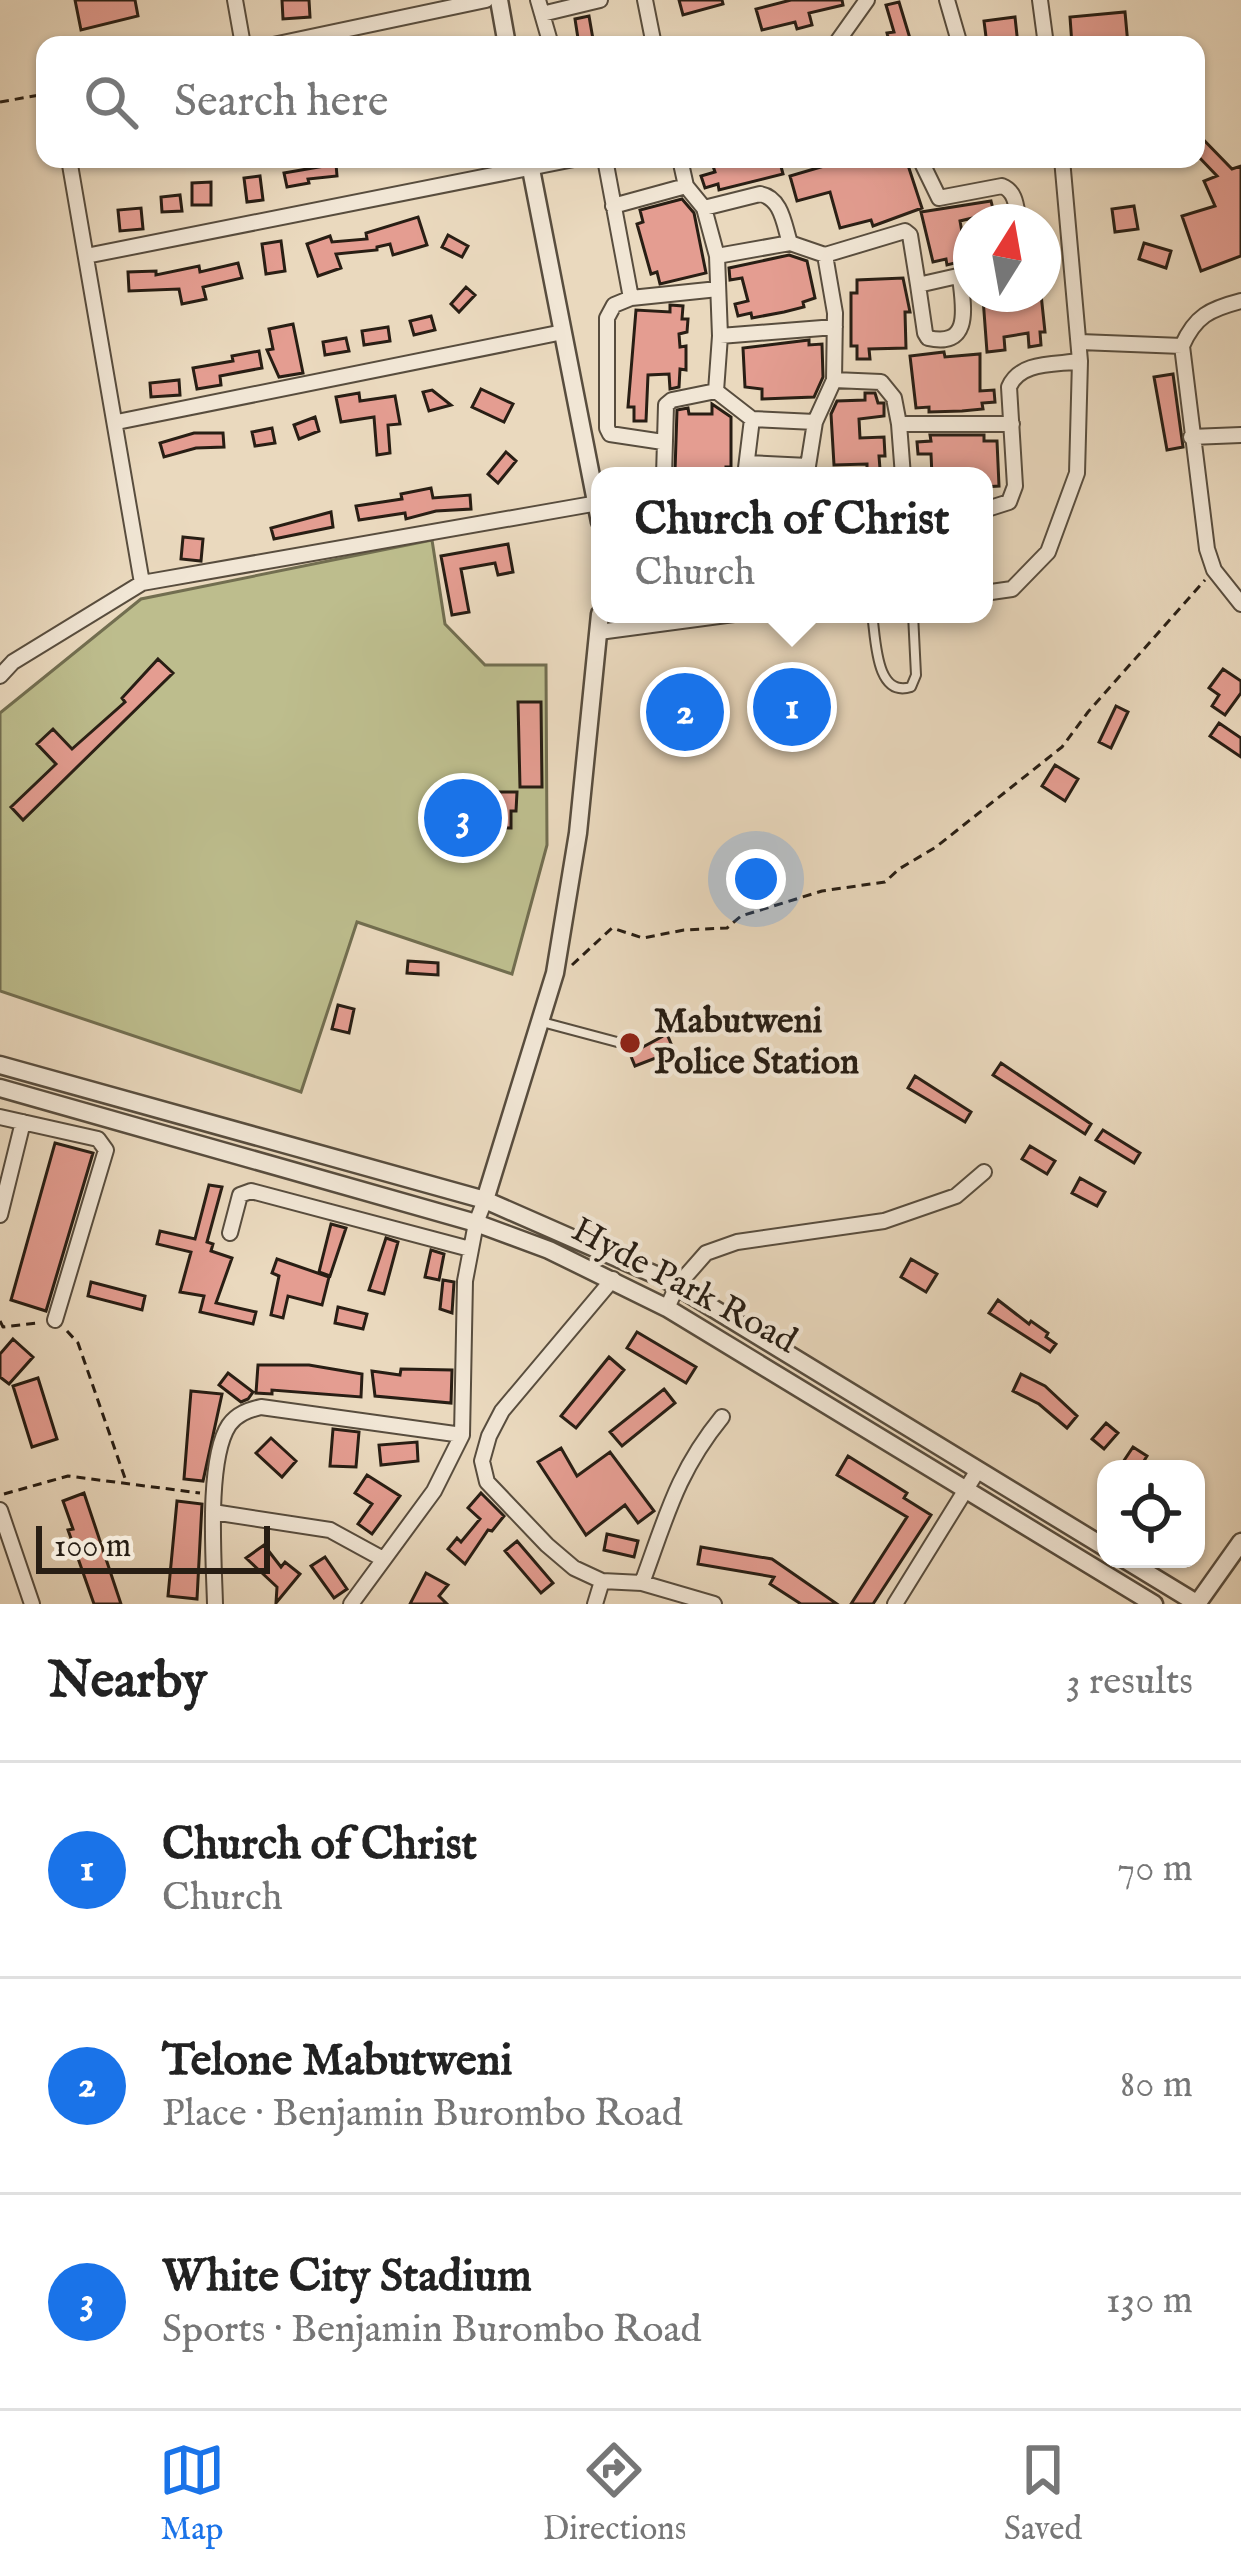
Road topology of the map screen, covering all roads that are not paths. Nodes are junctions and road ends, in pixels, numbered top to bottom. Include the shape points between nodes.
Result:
1 (235, 0) edge
2 (486, 0) edge
3 (499, 0) edge
4 (600, 0) edge
5 (645, 0) edge
6 (867, 0) edge
7 (947, 0) edge
8 (1040, 0) edge
9 (540, 7) edge
10 (241, 36) edge
11 (316, 36) edge
12 (506, 36) edge
13 (653, 36) edge
14 (841, 36) edge
15 (957, 36) edge
16 (1045, 36) edge
17 (71, 168) edge
18 (506, 168) edge
19 (531, 168) edge
20 (607, 168) edge
21 (682, 168) edge
22 (924, 168) edge
23 (1063, 168) edge
24 (686, 186) junction
25 (1016, 204) edge
26 (613, 206) junction
27 (704, 208) junction
28 (790, 243) junction
29 (825, 255) junction
30 (86, 256) junction
31 (717, 256) junction
32 (953, 278) edge
33 (918, 285) junction
34 (718, 289) junction
35 (631, 298) junction
36 (1241, 302) edge
37 (963, 312) edge
38 (835, 326) junction
39 (563, 332) junction
40 (720, 336) junction
41 (1079, 342) junction
42 (1182, 346) junction
43 (1081, 361) junction
44 (834, 380) junction
45 (716, 391) junction
46 (752, 419) junction
47 (117, 422) junction
48 (815, 422) junction
49 (899, 424) junction
50 (1012, 424) junction
51 (1241, 435) edge
52 (1191, 437) junction
53 (663, 442) junction
54 (664, 467) edge
55 (746, 467) edge
56 (792, 467) edge
57 (902, 467) edge
58 (591, 468) edge
59 (591, 503) edge
60 (993, 507) edge
61 (142, 583) junction
62 (993, 592) edge
63 (1241, 604) edge
64 (599, 623) edge
65 (874, 623) edge
66 (913, 623) edge
67 (0, 676) edge
68 (540, 1022) junction
69 (617, 1042) dead end
70 (0, 1066) edge
71 (0, 1088) edge
72 (0, 1118) edge
73 (23, 1122) junction
74 (984, 1172) dead end
75 (485, 1200) junction
76 (0, 1215) edge
77 (476, 1222) junction
78 (230, 1233) dead end
79 (470, 1249) junction
80 (613, 1279) junction
81 (677, 1286) junction
82 (667, 1308) junction
83 (55, 1320) road end
84 (722, 1417) dead end
85 (462, 1435) junction
86 (978, 1470) junction
87 (966, 1487) junction
88 (0, 1510) edge
89 (213, 1513) junction
90 (1241, 1542) edge
91 (1097, 1543) edge
92 (383, 1559) junction
93 (1139, 1568) edge
94 (602, 1581) junction
95 (642, 1583) junction
96 (32, 1604) edge
97 (215, 1604) edge
98 (351, 1604) edge
99 (595, 1604) edge
100 (714, 1604) edge
101 (896, 1604) edge
102 (1154, 1604) edge
103 (1198, 1604) edge

1 - 10 street
2 - 11 street
3 - 12 street
4 - 9 street
5 - 13 street
6 - 14 street
7 - 15 street
8 - 16 street
17 - 30 street
18 - 30 street
19 - 39 street
20 - 26 street
21 - 24 street
22 - 25 street via 939,198 1002,186
23 - 41 street
24 - 26 street
24 - 27 street
26 - 35 street
27 - 28 street via 770,196
27 - 31 street
28 - 29 street
28 - 31 street
29 - 33 street via 905,231
29 - 38 street
30 - 47 street
31 - 34 street
32 - 33 street
33 - 37 street via 928,338 957,334
34 - 35 street
34 - 40 street
35 - 53 street via 607,317 607,428
36 - 42 street via 1212,308 1192,323
38 - 40 street
38 - 44 street
39 - 47 street
39 - 58 street
40 - 45 street
41 - 42 street
41 - 43 street
42 - 52 street
43 - 50 street via 1013,376
43 - 62 street via 1080,452 1048,552 1012,589
44 - 48 street
44 - 49 street via 880,382 894,398
45 - 46 street
45 - 53 street via 666,405
46 - 48 street
46 - 55 street
47 - 61 street
48 - 56 street via 808,466
49 - 50 street
49 - 57 street
50 - 60 street via 1015,486 1009,502
51 - 52 street
52 - 63 street via 1214,570
53 - 54 street
59 - 61 street
61 - 67 street
64 - 68 street via 578,833
65 - 66 lane via 883,676 900,690 916,675
68 - 69 lane
68 - 75 street
70 - 75 street, Hyde Park Road
71 - 77 street, Hyde Park Road
72 - 73 street
73 - 76 street
73 - 83 street via 98,1139 106,1150
74 - 81 street via 956,1196 884,1221 706,1253
75 - 77 street
75 - 81 street, Hyde Park Road
77 - 79 street
77 - 80 street, Hyde Park Road
78 - 79 street via 240,1195 251,1191
79 - 85 street
80 - 82 street, Hyde Park Road
80 - 94 street via 502,1412 482,1461 487,1482 547,1545
81 - 82 street
81 - 86 street, Hyde Park Road
82 - 87 street, Hyde Park Road
84 - 95 street via 681,1475
85 - 89 street via 247,1411 223,1438
85 - 92 street via 434,1491
86 - 87 street
86 - 91 street, Hyde Park Road
87 - 101 street
87 - 102 street, Hyde Park Road
88 - 96 street
89 - 92 street via 330,1530
89 - 97 street
90 - 103 street
92 - 98 street
93 - 103 street
94 - 95 street
94 - 99 street
95 - 100 street

